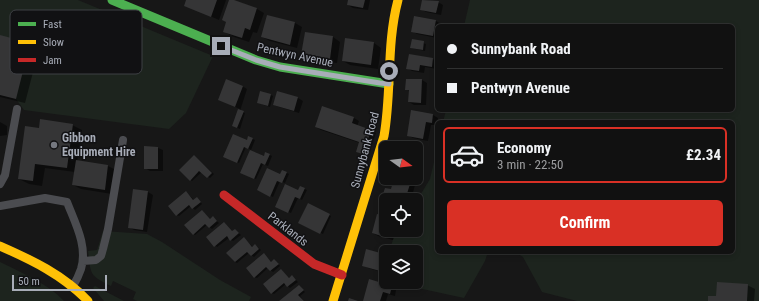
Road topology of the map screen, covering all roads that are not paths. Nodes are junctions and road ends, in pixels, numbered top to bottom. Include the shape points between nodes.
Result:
1 (112, 0) edge
2 (398, 0) edge
3 (136, 10) edge
4 (142, 12) edge
5 (389, 84) junction
6 (17, 109) dead end
7 (123, 140) dead end
8 (0, 184) edge
9 (224, 195) dead end
10 (0, 206) edge
11 (0, 246) edge
12 (83, 261) junction
13 (342, 275) junction
14 (73, 286) junction
15 (88, 301) edge
16 (333, 301) edge

1 - 3 street, Pentwyn Avenue
2 - 5 street, Sunnybank Road via 390,44
4 - 5 street, Pentwyn Avenue via 256,60 280,67
5 - 13 street, Sunnybank Road via 388,117 384,136
6 - 8 lane via 5,175
7 - 12 lane via 101,256 96,260
9 - 13 street, Parklands via 314,264
10 - 12 lane via 45,198 67,202 82,242
11 - 14 street
12 - 14 lane
13 - 16 street, Sunnybank Road
14 - 15 street

